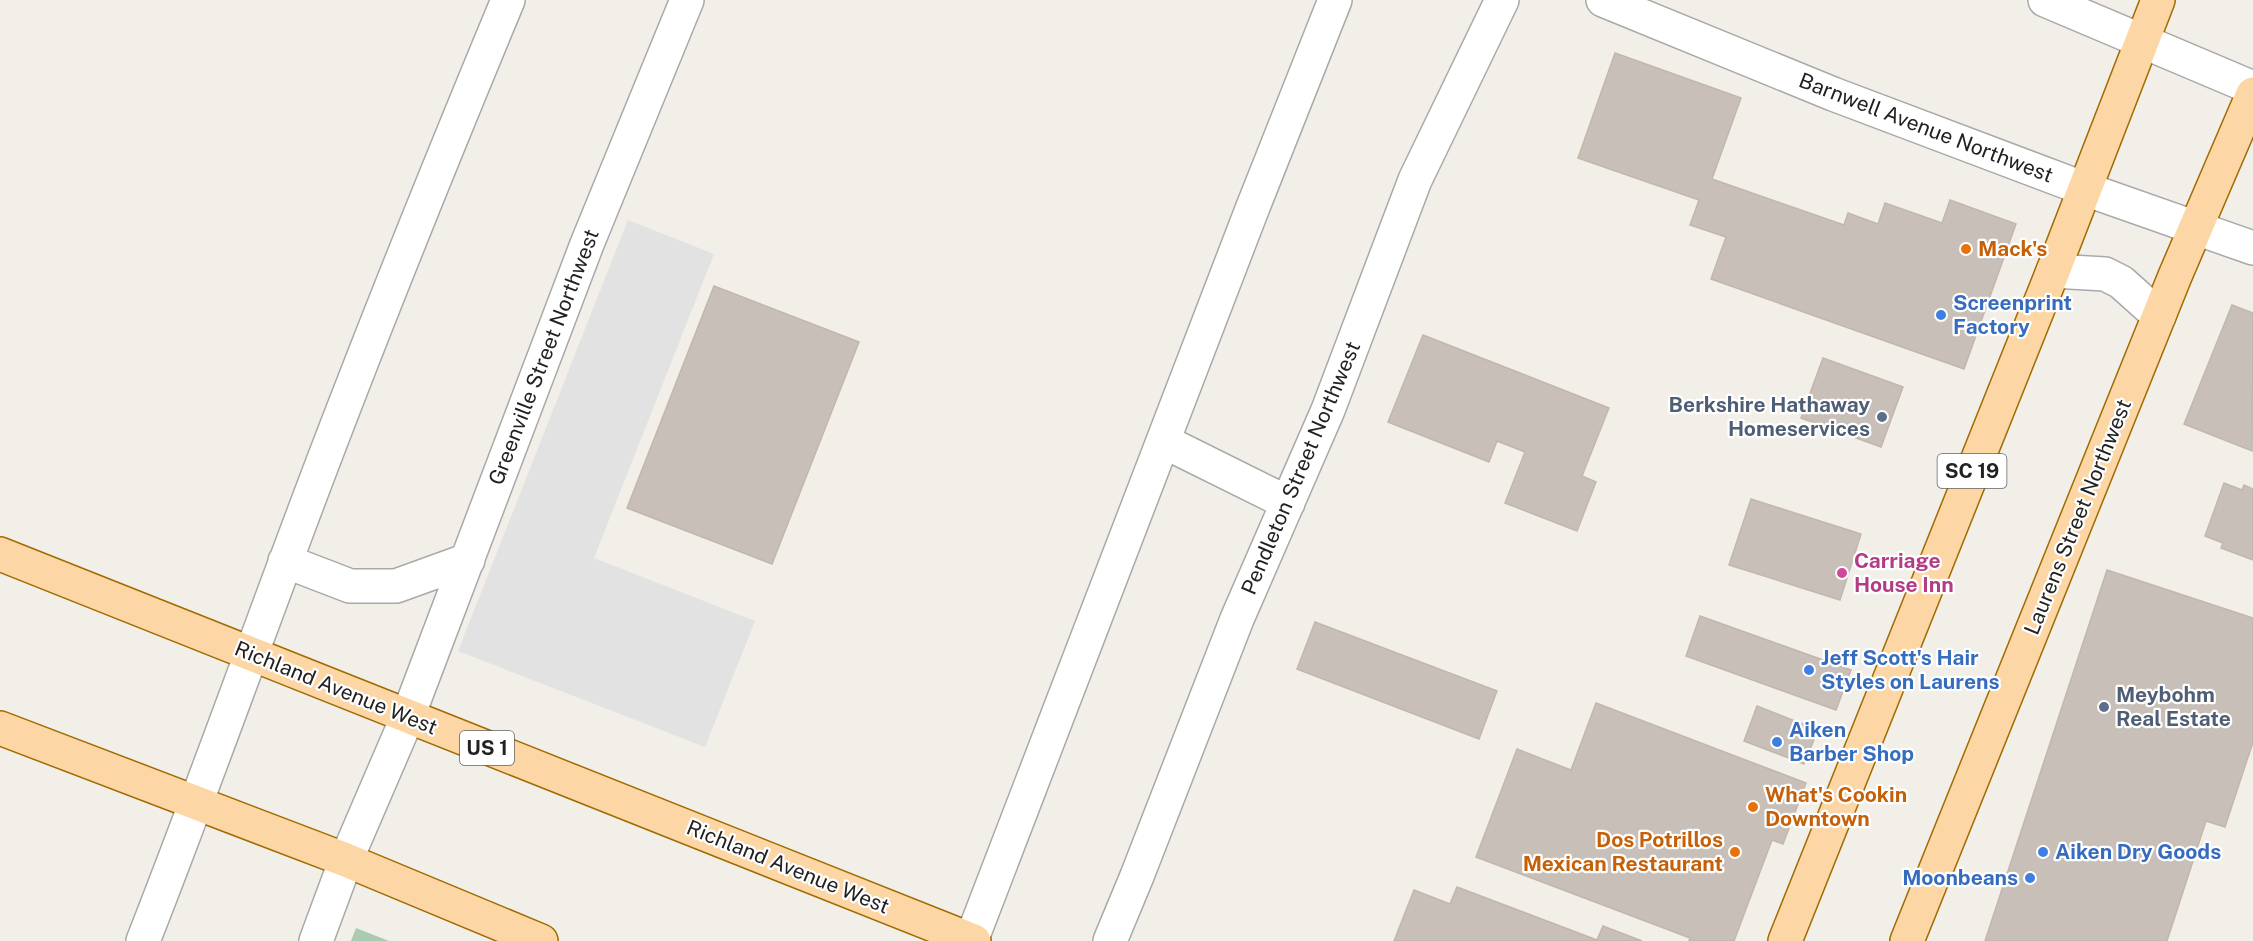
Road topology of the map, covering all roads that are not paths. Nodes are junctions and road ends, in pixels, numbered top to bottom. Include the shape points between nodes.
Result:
1 (508, 0) edge
2 (687, 0) edge
3 (1335, 0) edge
4 (1502, 0) edge
5 (1603, 0) edge
6 (2045, 0) edge
7 (2158, 0) edge
8 (2142, 41) junction
9 (2253, 88) edge
10 (2253, 94) edge
11 (2085, 189) junction
12 (2195, 227) junction
13 (2253, 248) edge
14 (2053, 271) junction
15 (2159, 316) junction
16 (1163, 441) junction
17 (1288, 502) junction
18 (0, 554) edge
19 (468, 560) junction
20 (285, 561) junction
21 (250, 654) junction
22 (408, 716) junction
23 (0, 728) edge
24 (197, 804) junction
25 (346, 860) junction
26 (143, 941) edge
27 (316, 941) edge
28 (541, 941) edge
29 (972, 941) edge
30 (1110, 941) edge
31 (1785, 941) edge
32 (1907, 941) edge

1 - 20 street
2 - 19 street, Greenville Street Northwest via 587,244
3 - 16 street
4 - 17 street, Pendleton Street Northwest via 1415,180 1328,410
5 - 11 street, Barnwell Avenue Northwest via 1833,94
6 - 8 street
7 - 8 main road, SC 19
8 - 9 street
8 - 11 main road, SC 19
10 - 12 main road, Laurens Street Northwest
11 - 12 street, Barnwell Avenue Northwest
11 - 14 main road, SC 19
12 - 13 street, Barnwell Avenue Northwest
12 - 15 main road, Laurens Street Northwest
14 - 15 street via 2105,274 2121,282
14 - 31 main road, SC 19
15 - 32 main road, Laurens Street Northwest
16 - 17 street
16 - 29 street
17 - 30 street, Pendleton Street Northwest via 1237,619
18 - 21 main road, Richland Avenue West / US 1
19 - 20 street via 396,586 350,586
19 - 22 street, Greenville Street Northwest
20 - 21 street
21 - 22 main road, Richland Avenue West / US 1
21 - 24 street
22 - 25 street, Greenville Street Northwest
22 - 29 main road, Richland Avenue West / US 1
23 - 24 main road
24 - 25 main road
24 - 26 street
25 - 27 street, Greenville Street Northwest
25 - 28 main road

